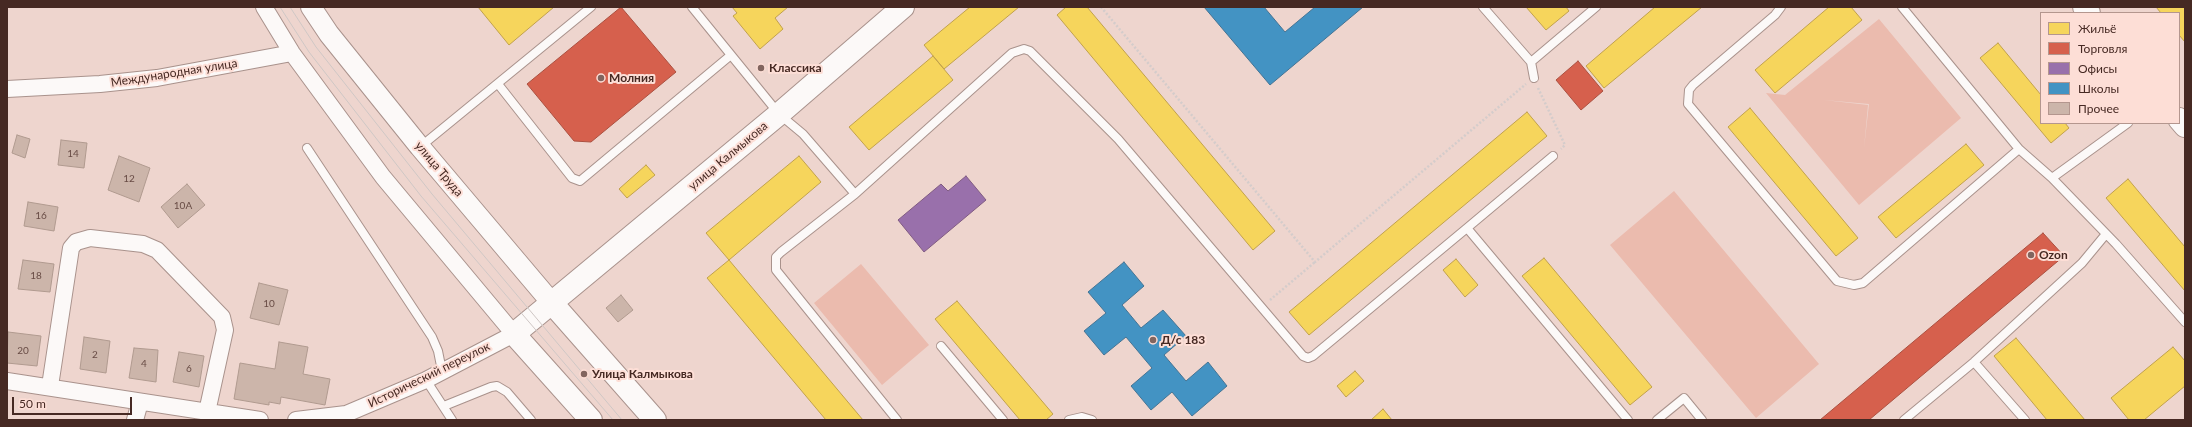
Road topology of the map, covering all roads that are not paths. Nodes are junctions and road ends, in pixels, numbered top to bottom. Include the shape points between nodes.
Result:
1 (264, 7) edge
2 (311, 7) edge
3 (591, 7) edge
4 (692, 7) edge
5 (903, 7) edge
6 (1483, 7) edge
7 (1596, 7) edge
8 (1781, 7) edge
9 (1902, 7) edge
10 (292, 53) junction
11 (731, 56) junction
12 (1531, 62) junction
13 (1534, 78) road end
14 (498, 84) junction
15 (7, 89) edge
16 (779, 114) junction
17 (2127, 124) edge
18 (420, 147) junction
19 (307, 148) dead end
20 (2019, 149) junction
21 (1553, 156) road end
22 (2052, 178) junction
23 (855, 194) junction
24 (1467, 228) junction
25 (2106, 234) junction
26 (551, 302) junction
27 (2185, 322) edge
28 (514, 334) junction
29 (941, 346) dead end
30 (1974, 362) junction
31 (442, 371) junction
32 (7, 380) edge
33 (426, 380) junction
34 (50, 386) junction
35 (140, 402) junction
36 (444, 406) junction
37 (207, 412) junction
38 (345, 417) edge
39 (135, 420) edge
40 (260, 420) edge
41 (296, 420) edge
42 (452, 420) edge
43 (531, 420) edge
44 (591, 420) edge
45 (655, 420) edge
46 (897, 420) edge
47 (1003, 420) edge
48 (1069, 420) edge
49 (1092, 420) edge
50 (1628, 420) edge
51 (1657, 420) edge
52 (1702, 420) edge
53 (1904, 420) edge
54 (2025, 420) edge

1 - 10 street
2 - 18 street, улица Труда
3 - 14 lane
4 - 11 lane
5 - 16 main road, улица Калмыкова
6 - 12 lane
7 - 12 lane
8 - 20 lane via 1775,15 1693,85 1689,90 1688,104 1837,281 1854,285 1864,283
9 - 20 lane
10 - 15 street, Международная улица via 157,78
10 - 28 street via 383,177
11 - 14 lane via 580,181 572,178
11 - 16 lane
12 - 13 lane
14 - 18 lane
16 - 23 lane via 803,134
16 - 26 main road, улица Калмыкова
17 - 22 lane
18 - 26 street, улица Труда
19 - 31 lane via 432,337
20 - 22 lane
21 - 24 lane
22 - 25 lane
23 - 24 lane via 1012,53 1024,49 1035,55 1118,139 1303,356 1310,358
23 - 46 lane via 780,252 776,258 776,270
24 - 50 lane
25 - 27 lane
25 - 30 lane via 2082,263
26 - 28 main road
26 - 45 main road, улица Труда
28 - 31 street, Исторический переулок
28 - 44 main road
29 - 47 lane
30 - 53 lane
30 - 54 lane
31 - 33 street, Исторический переулок
32 - 34 street
33 - 36 lane
33 - 38 street, Исторический переулок
34 - 35 street
34 - 37 street via 71,248 76,242 90,238 143,244 157,250 222,317 225,330
35 - 37 street
35 - 39 street
36 - 42 lane
36 - 43 lane via 491,386 497,386 507,392
37 - 40 street
38 - 41 street, Исторический переулок
48 - 49 lane via 1082,417
51 - 52 lane via 1684,398

